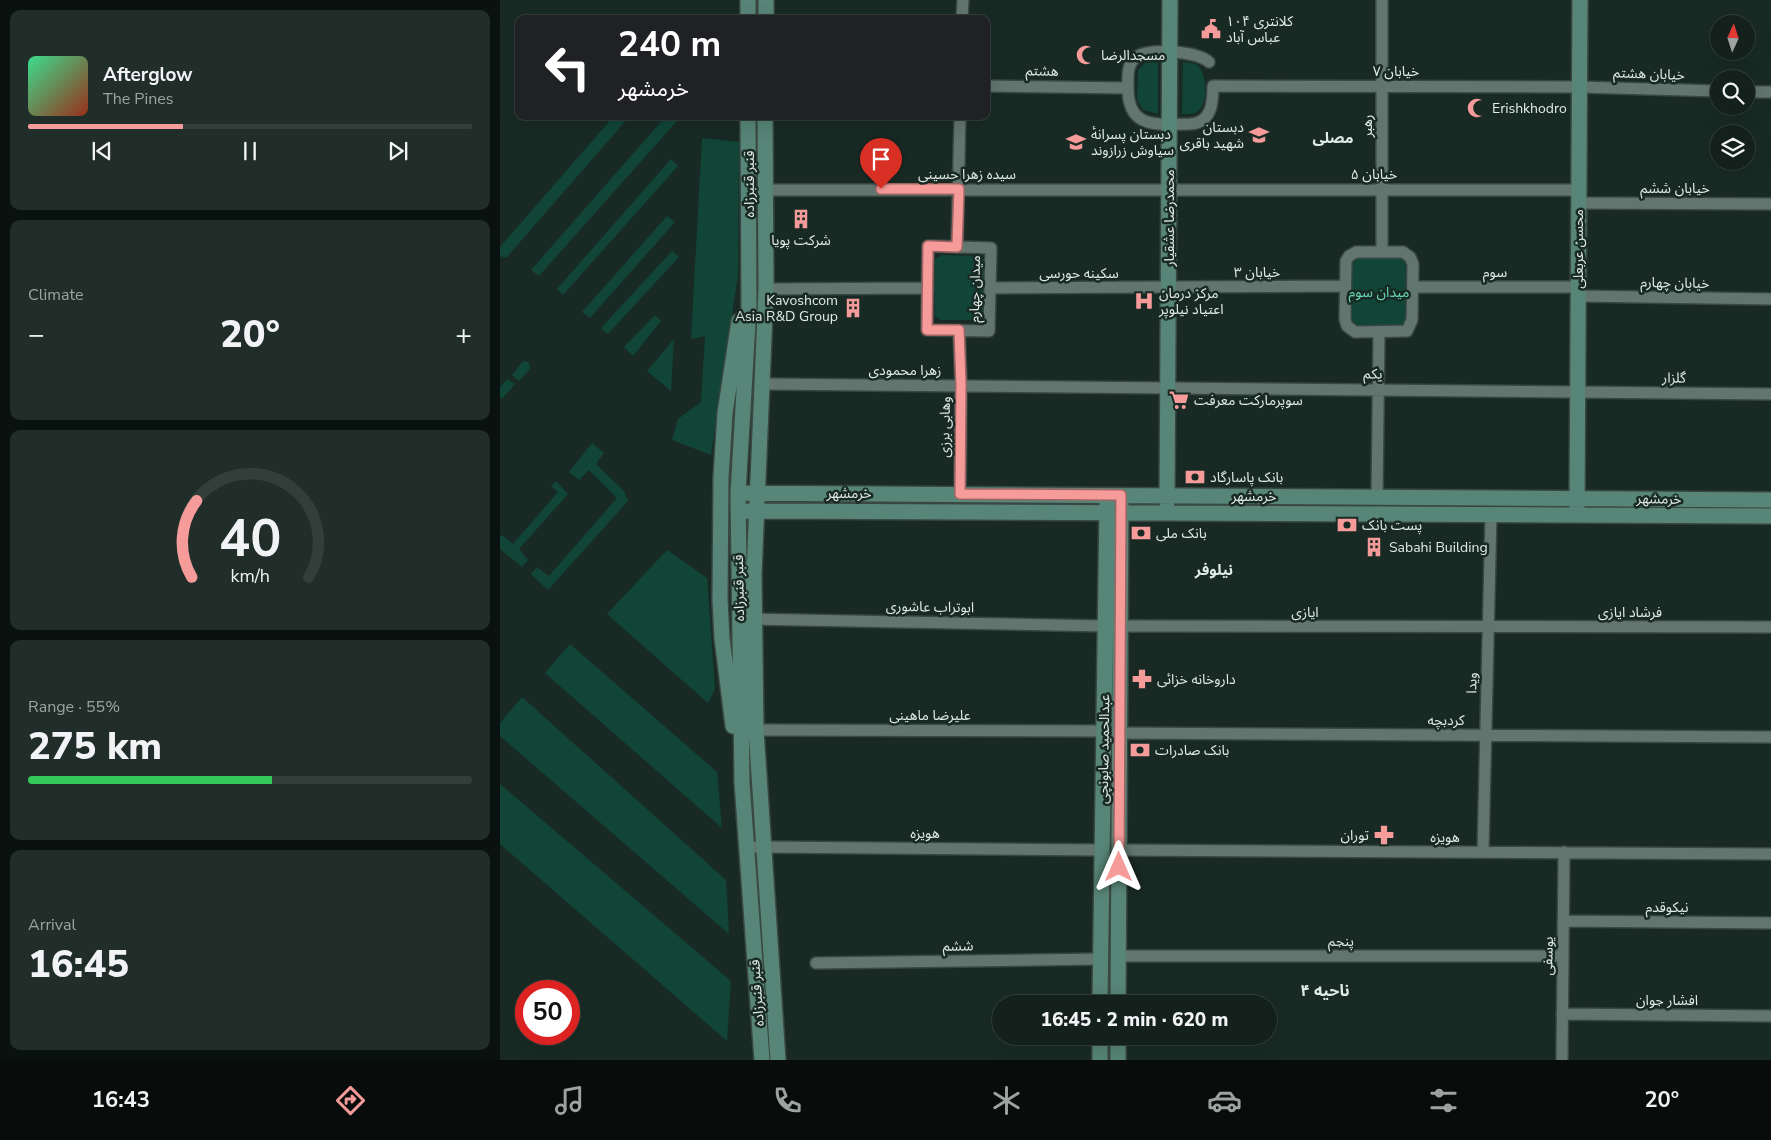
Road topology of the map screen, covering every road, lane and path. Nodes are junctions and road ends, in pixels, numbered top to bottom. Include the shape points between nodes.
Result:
1 (748, 0) edge
2 (766, 0) edge
3 (963, 0) edge
4 (1170, 0) edge
5 (1382, 0) edge
6 (1580, 0) edge
7 (748, 15) edge
8 (766, 15) edge
9 (962, 15) edge
10 (1170, 53) junction
11 (1209, 62) dead end
12 (990, 86) edge
13 (1382, 86) junction
14 (1579, 87) junction
15 (1128, 88) junction
16 (1710, 91) edge
17 (1755, 92) edge
18 (1771, 92) edge
19 (748, 120) edge
20 (766, 120) edge
21 (960, 120) edge
22 (1170, 124) junction
23 (1169, 188) junction
24 (959, 189) junction
25 (1382, 189) junction
26 (765, 190) junction
27 (1578, 196) junction
28 (1771, 204) edge
29 (957, 247) junction
30 (1382, 252) junction
31 (749, 258) junction
32 (1345, 286) junction
33 (1168, 287) junction
34 (1413, 287) junction
35 (928, 288) junction
36 (990, 288) junction
37 (766, 289) junction
38 (1578, 292) junction
39 (1771, 300) edge
40 (959, 330) junction
41 (1379, 332) junction
42 (763, 384) junction
43 (961, 385) junction
44 (1168, 386) junction
45 (1379, 389) junction
46 (1577, 391) junction
47 (1771, 394) edge
48 (738, 493) junction
49 (758, 493) junction
50 (960, 494) junction
51 (1114, 495) junction
52 (1167, 495) junction
53 (1377, 497) junction
54 (1576, 499) junction
55 (1771, 500) edge
56 (738, 511) junction
57 (757, 511) junction
58 (1167, 512) junction
59 (1114, 513) junction
60 (1491, 514) junction
61 (1576, 515) junction
62 (1771, 516) edge
63 (754, 619) junction
64 (1113, 626) junction
65 (1489, 627) junction
66 (1771, 627) edge
67 (756, 730) junction
68 (1104, 731) junction
69 (1120, 733) junction
70 (1486, 736) junction
71 (1771, 737) edge
72 (742, 783) junction
73 (756, 847) junction
74 (1102, 850) junction
75 (1119, 850) junction
76 (1483, 852) junction
77 (1564, 852) junction
78 (1771, 854) edge
79 (1563, 922) junction
80 (1771, 923) edge
81 (1119, 956) junction
82 (1563, 956) junction
83 (1101, 959) junction
84 (816, 963) dead end
85 (1100, 995) edge
86 (1118, 995) edge
87 (1562, 1014) junction
88 (1771, 1016) edge
89 (1100, 1045) edge
90 (1118, 1045) edge
91 (762, 1060) edge
92 (778, 1060) edge
93 (1100, 1060) edge
94 (1118, 1060) edge
95 (1562, 1060) edge

1 - 7 main road
2 - 8 main road
3 - 9 street
4 - 10 main road, محمدرضا عشقیار
5 - 13 street, رهبر
6 - 14 main road, محسن عربعلی
10 - 11 street via 1196,54
10 - 15 street via 1143,53 1134,58 1129,67
10 - 22 main road, محمدرضا عشقیار
12 - 15 street, هشتم
13 - 14 street, خیابان ۷
13 - 22 street, خیابان ۷ via 1213,86 1212,106 1206,117 1194,124
13 - 25 street, رهبر
14 - 16 street, خیابان هشتم
14 - 27 main road, محسن عربعلی
15 - 22 street via 1129,107 1138,118 1149,123
17 - 18 street
19 - 31 main road, قنبر قنبرزاده
20 - 26 main road, قنبر قنبرزاده
21 - 24 street
22 - 23 main road, محمدرضا عشقیار
23 - 24 street, سیده زهرا حسینی
23 - 25 street, خیابان ۵
23 - 33 main road, محمدرضا عشقیار
24 - 26 street, سیده زهرا حسینی
24 - 29 street
25 - 27 street, خیابان ۵
25 - 30 street, رهبر
26 - 37 main road, قنبر قنبرزاده
27 - 28 street, خیابان ششم
27 - 38 main road, محسن عربعلی
29 - 35 street, میدان چهارم via 928,246
29 - 36 street, میدان چهارم via 991,248
30 - 32 street via 1356,252 1349,256 1345,264
30 - 34 street via 1403,252 1410,257
31 - 48 main road, قنبر قنبرزاده
31 - 72 main road via 725,413 721,478 722,638
32 - 33 street, خیابان ۳
32 - 41 street via 1345,319 1349,329
33 - 36 street, سکینه حورسی
33 - 44 main road, محمدرضا عشقیار
34 - 38 street, سوم
34 - 41 street via 1410,329 1402,333
35 - 37 street
35 - 40 street, میدان چهارم via 927,330
36 - 40 street, میدان چهارم via 989,331
37 - 42 main road, قنبر قنبرزاده
38 - 39 street, خیابان چهارم
38 - 46 main road, محسن عربعلی
40 - 43 street, وهابی برزی
41 - 45 street
42 - 43 street, زهرا محمودی
42 - 49 main road, قنبر قنبرزاده
43 - 44 street, زهرا محمودی
43 - 50 street, وهابی برزی
44 - 45 street, یکم
44 - 52 main road, محمدرضا عشقیار
45 - 46 street, یکم
45 - 53 street
46 - 47 street, گلزار
46 - 54 main road, محسن عربعلی
48 - 49 main road, خرمشهر
48 - 56 main road, قنبر قنبرزاده
49 - 50 main road, خرمشهر
49 - 57 main road, قنبر قنبرزاده
50 - 51 main road, خرمشهر
51 - 52 main road, خرمشهر
51 - 59 main road, عبدالحمید صابونچی
52 - 53 main road, خرمشهر
52 - 58 main road, محمدرضا عشقیار
53 - 54 main road, خرمشهر
54 - 55 main road, خرمشهر
54 - 61 main road, محسن عربعلی
56 - 57 main road, خرمشهر
56 - 72 main road, قنبر قنبرزاده
57 - 59 main road, خرمشهر
57 - 63 main road, قنبر قنبرزاده
58 - 59 main road, خرمشهر
58 - 60 main road, خرمشهر
59 - 64 main road, عبدالحمید صابونچی
60 - 61 main road, خرمشهر
60 - 65 street, ویدا
61 - 62 main road, خرمشهر
63 - 64 street, ابوتراب عاشوری
63 - 67 main road, قنبر قنبرزاده
64 - 65 street, ایازی
64 - 68 main road, عبدالحمید صابونچی
64 - 69 main road, عبدالحمید صابونچی
65 - 66 street, فرشاد ایازی
65 - 70 street, ویدا
67 - 68 street, علیرضا ماهینی
67 - 73 main road, قنبر قنبرزاده
68 - 74 main road, عبدالحمید صابونچی
69 - 70 street, کردبچه
69 - 75 main road, عبدالحمید صابونچی
70 - 71 street, کردبچه
70 - 76 street, ویدا
72 - 73 main road, قنبر قنبرزاده
73 - 74 street, هویزه
73 - 91 main road, قنبر قنبرزاده
73 - 92 main road, قنبر قنبرزاده
74 - 75 main road
74 - 83 main road, عبدالحمید صابونچی
75 - 76 street, هویزه
75 - 81 main road, عبدالحمید صابونچی
76 - 77 street, هویزه
77 - 78 street, هویزه
77 - 79 street, یوسفی
79 - 80 street, نیکوقدم
79 - 82 street, یوسفی
81 - 82 street, پنجم
81 - 86 main road, عبدالحمید صابونچی
82 - 87 street, یوسفی
83 - 84 street, ششم
83 - 85 main road, عبدالحمید صابونچی
87 - 88 street, افشار جوان
87 - 95 street, یوسفی
89 - 93 main road
90 - 94 main road

